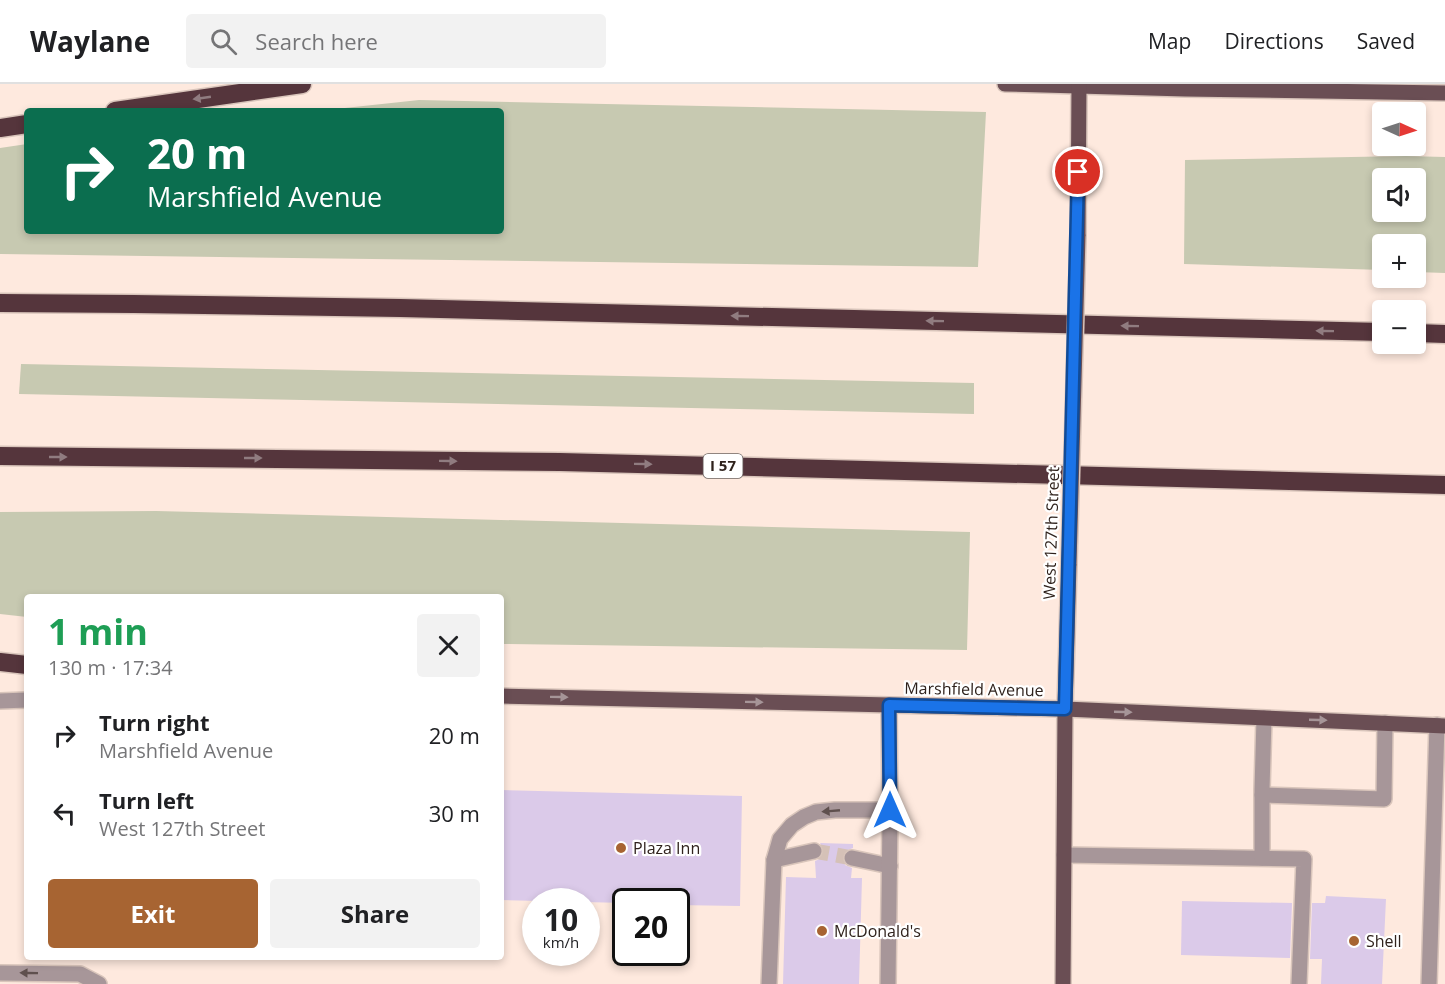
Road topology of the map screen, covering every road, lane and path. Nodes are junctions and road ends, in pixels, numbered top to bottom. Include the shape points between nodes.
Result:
1 (302, 84) edge
2 (1005, 84) edge
3 (1079, 85) edge
4 (1247, 87) edge
5 (1445, 93) edge
6 (137, 108) edge
7 (24, 124) edge
8 (0, 128) edge
9 (0, 303) edge
10 (1372, 333) edge
11 (1426, 333) edge
12 (1445, 334) edge
13 (0, 456) edge
14 (1445, 485) edge
15 (0, 662) edge
16 (24, 665) edge
17 (504, 696) edge
18 (24, 700) edge
19 (0, 701) edge
20 (889, 705) junction
21 (1065, 709) junction
22 (1264, 718) junction
23 (1385, 723) junction
24 (1441, 726) edge
25 (1262, 795) junction
26 (890, 810) junction
27 (814, 851) tunnel mouth
28 (1064, 855) junction
29 (852, 858) tunnel mouth
30 (1263, 858) junction
31 (774, 860) junction
32 (890, 866) junction
33 (0, 972) edge
34 (99, 984) edge
35 (769, 984) edge
36 (888, 984) edge
37 (1064, 984) edge
38 (1299, 984) edge
39 (1429, 984) edge

1 -> 6 highway
2 - 3 main road
3 - 4 main road
3 - 21 main road, West 127th Street, bridge
4 - 5 main road
7 - 8 highway
10 -> 9 highway via 400,308
11 - 12 highway
13 -> 14 highway, I 57 via 560,462
15 - 16 highway
17 -> 20 main road, Marshfield Avenue
18 - 19 street
20 - 21 main road, Marshfield Avenue
20 - 26 street
21 -> 22 main road, Marshfield Avenue
21 - 28 main road, West 127th Street
22 -> 23 main road, Marshfield Avenue
22 - 25 street
23 - 24 main road, Marshfield Avenue
23 - 25 street via 1384,799
24 - 39 street
25 - 30 street
26 -> 31 street via 836,810 804,817 780,839
26 - 32 street
27 - 31 street
28 - 30 street
28 - 37 main road, West 127th Street
29 - 32 street
30 - 38 street via 1304,859
31 - 35 street
32 - 36 street
34 -> 33 street via 80,974

